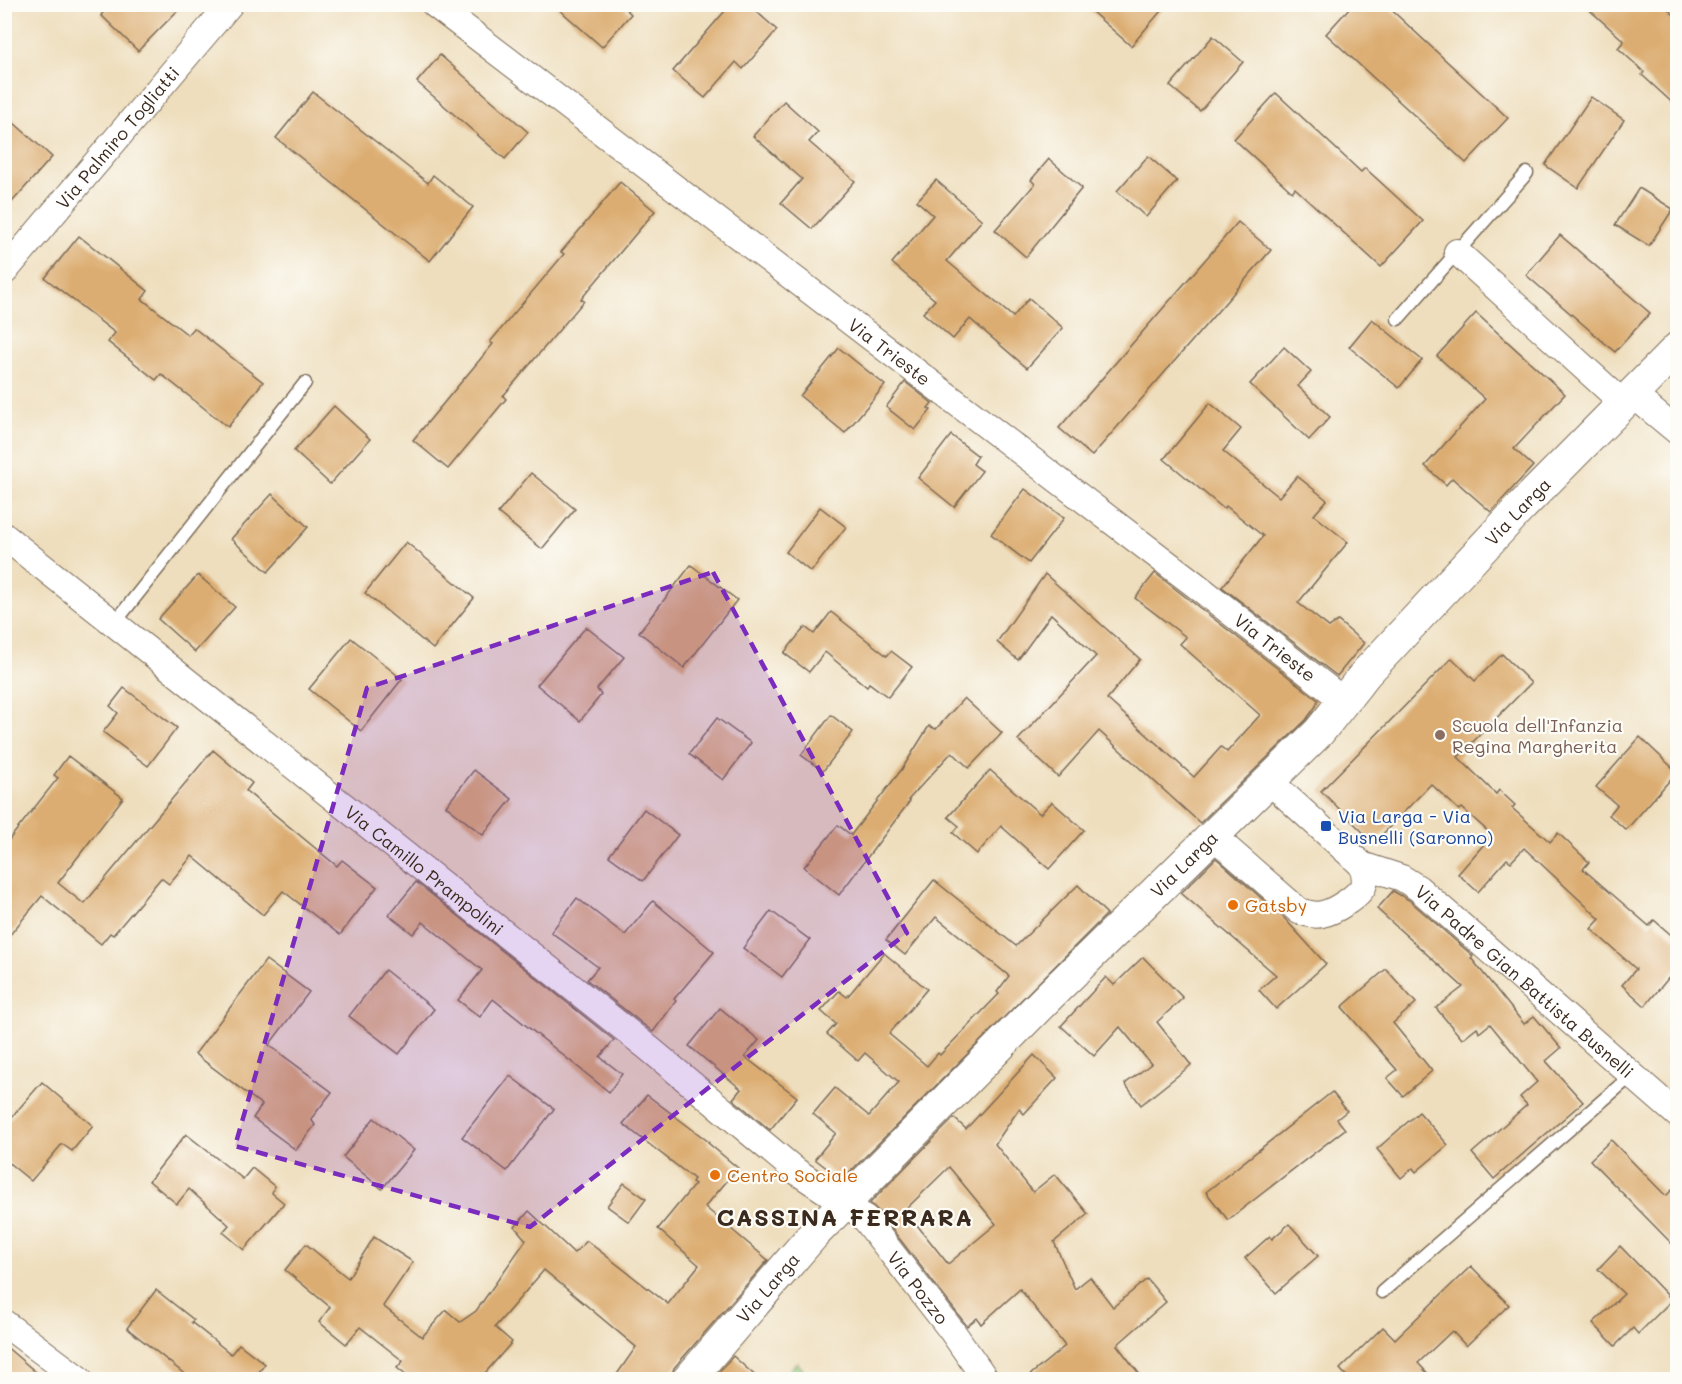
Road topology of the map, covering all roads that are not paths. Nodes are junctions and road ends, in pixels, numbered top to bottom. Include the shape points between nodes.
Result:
1 (230, 4) edge
2 (434, 4) edge
3 (1527, 173) dead end
4 (1457, 252) junction
5 (4, 272) edge
6 (1398, 319) dead end
7 (1677, 348) edge
8 (305, 383) dead end
9 (1628, 399) junction
10 (1677, 432) edge
11 (4, 536) edge
12 (113, 625) junction
13 (1344, 701) junction
14 (1269, 781) junction
15 (1213, 836) junction
16 (1362, 865) junction
17 (1632, 1075) junction
18 (1677, 1115) edge
19 (844, 1203) junction
20 (1382, 1293) dead end
21 (4, 1323) edge
22 (80, 1380) edge
23 (688, 1380) edge
24 (986, 1380) edge

1 - 5 street, Via Palmiro Togliatti
2 - 13 street, Via Trieste
3 - 4 lane
4 - 6 lane
4 - 9 street
7 - 9 street, Via Larga
8 - 12 lane
9 - 10 street
9 - 13 street, Via Larga via 1520,507
11 - 12 street, Via Camillo Prampolini
12 - 19 street, Via Camillo Prampolini via 646,1046 792,1167
13 - 14 street, Via Larga
14 - 15 street, Via Larga
14 - 16 street, Via Padre Gian Battista Busnelli
15 - 16 street via 1299,911 1310,914 1323,914 1347,903 1364,885
15 - 19 street, Via Larga
16 - 17 street, Via Padre Gian Battista Busnelli via 1402,878 1418,888
17 - 18 street, Via Padre Gian Battista Busnelli
17 - 20 lane
19 - 23 street, Via Larga
19 - 24 street, Via Pozzo via 866,1220
21 - 22 street

